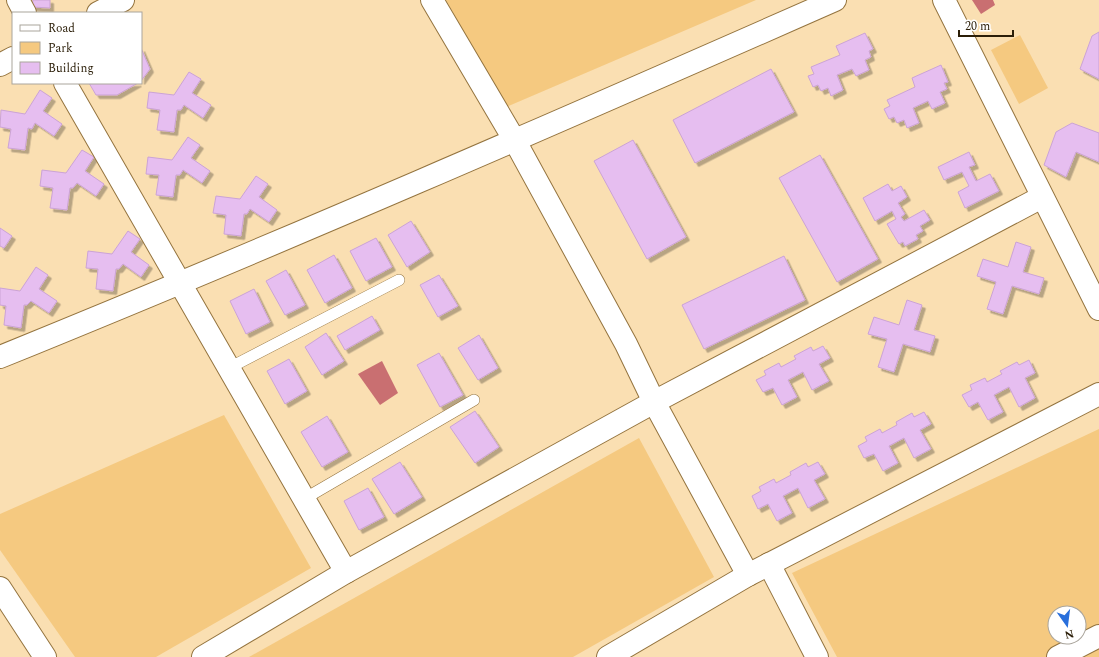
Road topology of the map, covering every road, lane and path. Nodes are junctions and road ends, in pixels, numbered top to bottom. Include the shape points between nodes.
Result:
1 (18, 0) edge
2 (123, 0) edge
3 (432, 0) edge
4 (835, 0) edge
5 (944, 0) edge
6 (24, 12) edge
7 (100, 12) edge
8 (12, 59) edge
9 (0, 65) edge
10 (66, 84) edge
11 (515, 141) junction
12 (1042, 197) junction
13 (399, 280) dead end
14 (180, 284) junction
15 (1099, 309) edge
16 (0, 357) edge
17 (229, 368) junction
18 (1099, 394) edge
19 (474, 400) dead end
20 (654, 402) junction
21 (304, 499) junction
22 (770, 564) junction
23 (346, 572) junction
24 (748, 575) junction
25 (0, 588) edge
26 (1099, 636) edge
27 (45, 657) edge
28 (203, 657) edge
29 (608, 657) edge
30 (817, 657) edge
31 (1058, 657) edge

1 - 6 street
2 - 7 street
3 - 11 street
4 - 11 street
5 - 12 street
8 - 9 street
10 - 14 street
11 - 14 street
11 - 20 street via 626,344
12 - 15 street
12 - 20 street
13 - 17 lane
14 - 16 street
14 - 17 street
17 - 21 street
18 - 22 street
19 - 21 lane
20 - 23 street
20 - 24 street
21 - 23 street
22 - 24 street
22 - 30 street
23 - 28 street
24 - 29 street
25 - 27 street
26 - 31 street

